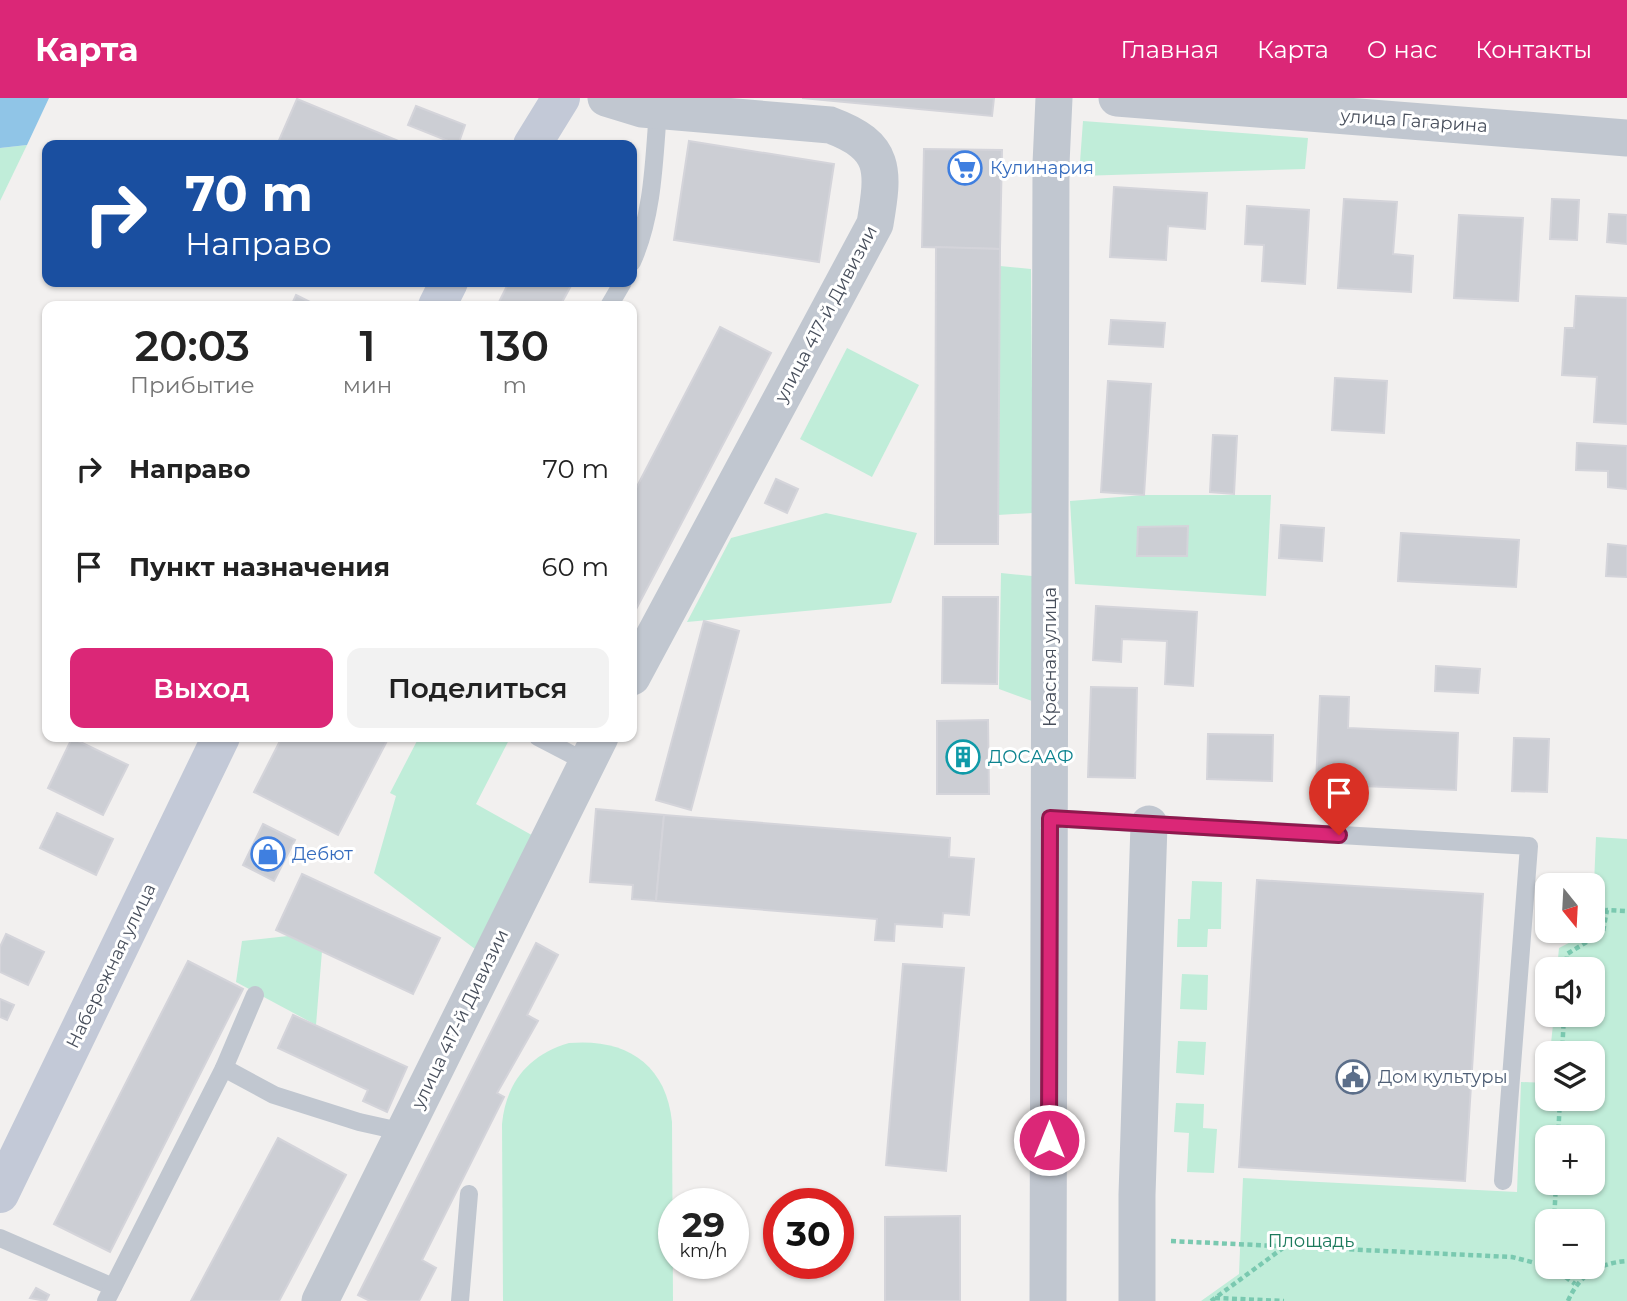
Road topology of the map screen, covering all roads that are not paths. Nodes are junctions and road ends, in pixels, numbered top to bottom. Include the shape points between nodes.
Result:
1 (561, 98) edge
2 (606, 98) edge
3 (1054, 98) edge
4 (1117, 98) edge
5 (658, 110) junction
6 (1627, 138) edge
7 (535, 140) edge
8 (637, 250) edge
9 (637, 668) edge
10 (219, 742) edge
11 (559, 742) edge
12 (593, 750) edge
13 (1050, 818) junction
14 (1149, 824) junction
15 (255, 995) dead end
16 (224, 1068) junction
17 (404, 1132) junction
18 (1503, 1181) dead end
19 (0, 1194) edge
20 (469, 1194) dead end
21 (0, 1238) edge
22 (109, 1294) edge
23 (320, 1301) edge
24 (460, 1301) edge
25 (1048, 1301) edge
26 (1137, 1301) edge

1 - 7 street
2 - 5 street, улица 417-й Дивизии
3 - 13 street, Красная улица
4 - 6 street, улица Гагарина
5 - 8 lane via 653,180
5 - 9 street, улица 417-й Дивизии via 830,125 857,135 877,157 881,187 875,224
10 - 19 street, Набережная улица
11 - 12 lane
12 - 17 street, улица 417-й Дивизии
13 - 14 lane
13 - 25 street, Красная улица
14 - 18 lane via 1529,846
14 - 26 street
15 - 16 lane
16 - 17 lane via 274,1095
16 - 22 lane
17 - 23 street, улица 417-й Дивизии
20 - 24 lane
21 - 22 lane

